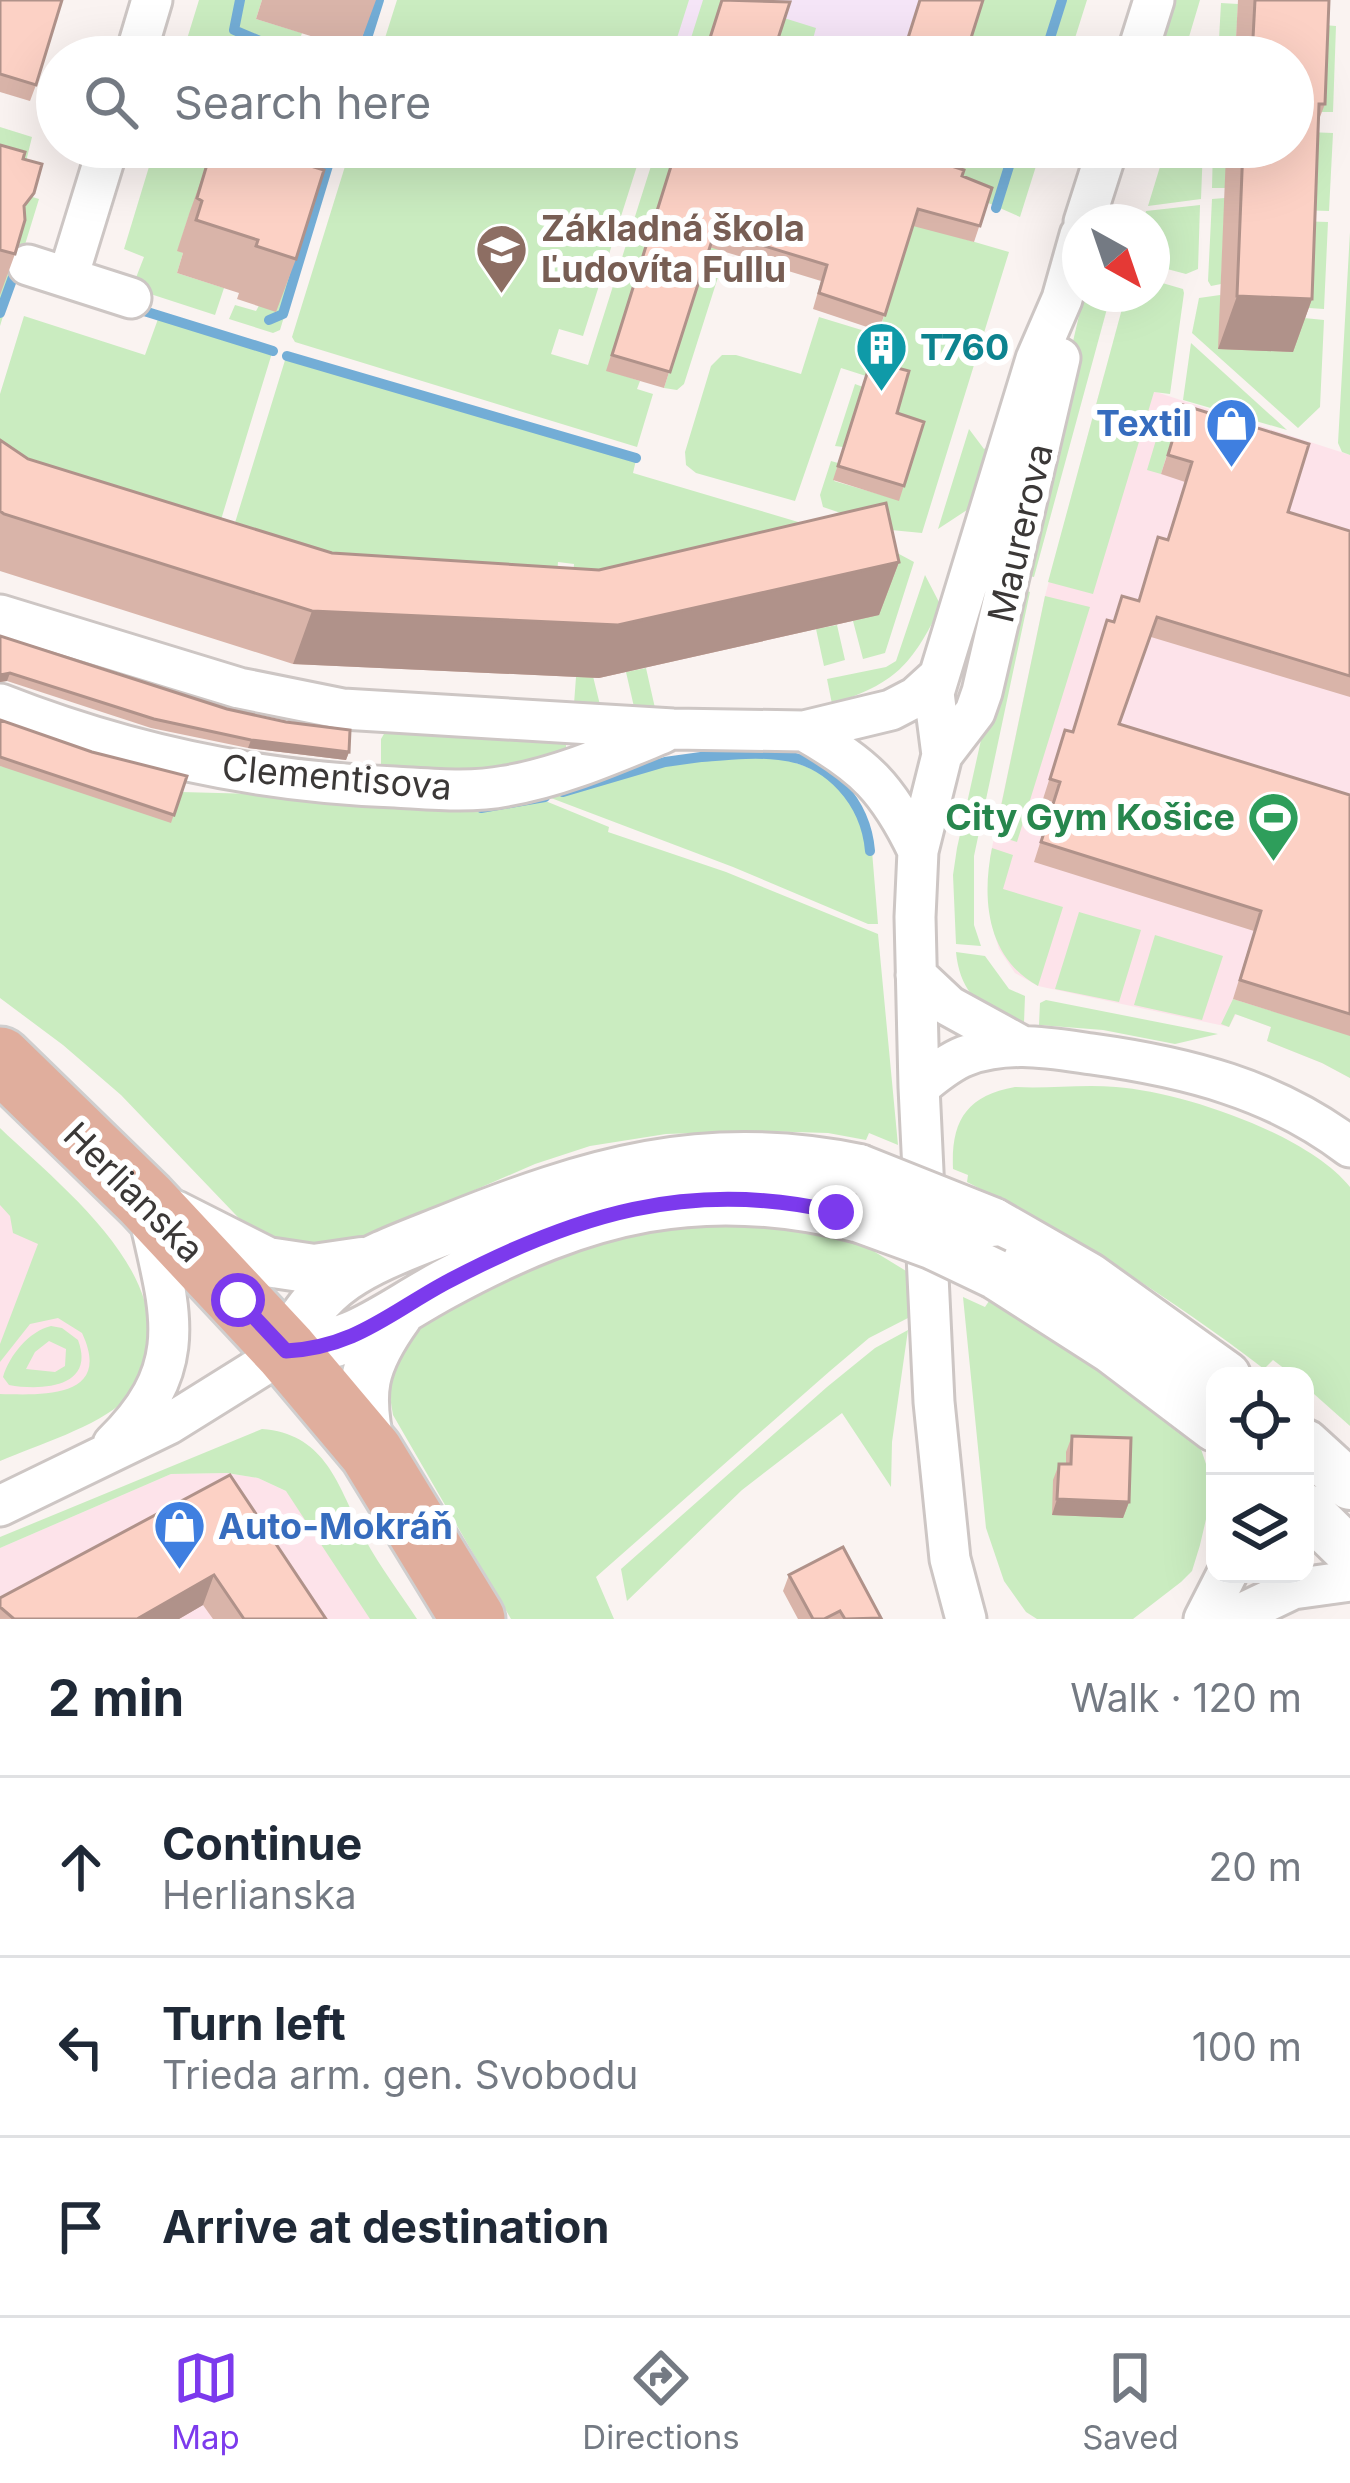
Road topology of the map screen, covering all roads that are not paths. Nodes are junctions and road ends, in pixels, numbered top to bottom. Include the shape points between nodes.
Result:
1 (152, 0) edge
2 (1154, 0) edge
3 (141, 36) edge
4 (1143, 36) edge
5 (102, 168) edge
6 (1101, 168) edge
7 (1090, 204) edge
8 (28, 265) edge
9 (68, 277) junction
10 (131, 298) dead end
11 (1062, 299) joint
12 (0, 615) edge
13 (938, 677) junction
14 (0, 704) edge
15 (891, 710) junction
16 (674, 729) junction
17 (804, 731) junction
18 (942, 755) junction
19 (918, 851) junction
20 (916, 975) junction
21 (1020, 1045) junction
22 (0, 1060) edge
23 (919, 1087) junction
24 (1350, 1147) edge
25 (146, 1200) junction
26 (367, 1261) junction
27 (400, 1311) junction
28 (286, 1351) junction
29 (1213, 1367) edge
30 (1206, 1420) edge
31 (371, 1452) junction
32 (1314, 1452) edge
33 (93, 1464) junction
34 (1350, 1485) edge
35 (0, 1506) edge
36 (1314, 1517) edge
37 (1350, 1552) edge
38 (955, 1581) junction
39 (1350, 1581) edge
40 (1222, 1583) edge
41 (473, 1619) edge
42 (970, 1619) edge
43 (990, 1619) edge
44 (1204, 1619) edge
45 (1230, 1619) edge

1 - 3 street
2 - 4 street
5 - 9 street
6 - 7 street
8 - 9 street
9 - 10 street
11 - 13 street, Maurerova via 1036,359
11 - 18 street, Maurerova via 1060,365 982,692
12 - 16 street, Clementisova via 239,688 343,709
13 - 15 street, Clementisova
13 - 18 street, Maurerova
14 - 16 street, Clementisova via 171,759 439,789 508,786
15 - 17 street, Clementisova
15 - 18 street
16 - 17 street, Clementisova
17 - 19 street via 872,775
18 - 19 street, Maurerova
19 - 20 street, Maurerova
20 - 21 street via 949,1006
20 - 23 street, Maurerova
21 - 23 street via 962,1057
21 - 24 street via 1188,1070 1292,1108
22 - 25 main road, Herlianska
23 - 38 street, Maurerova via 934,1402
25 - 26 street via 267,1262 314,1269
25 - 28 main road, Herlianska
25 - 33 street via 169,1315 168,1362 150,1402
26 - 28 street via 314,1301
26 - 29 street, bridge via 549,1188 644,1164 802,1157 859,1169 992,1222 1088,1277
27 - 28 street via 337,1344
27 - 30 street, bridge via 528,1240 586,1220 716,1197 801,1204 860,1218 995,1274
27 - 31 street via 364,1375
28 - 31 main road, Herlianska
28 - 33 street
31 - 41 main road, Herlianska
32 - 34 street
33 - 35 street
36 - 37 street
38 - 42 street, Maurerova
38 - 43 street
39 - 45 street via 1293,1589
40 - 44 street

